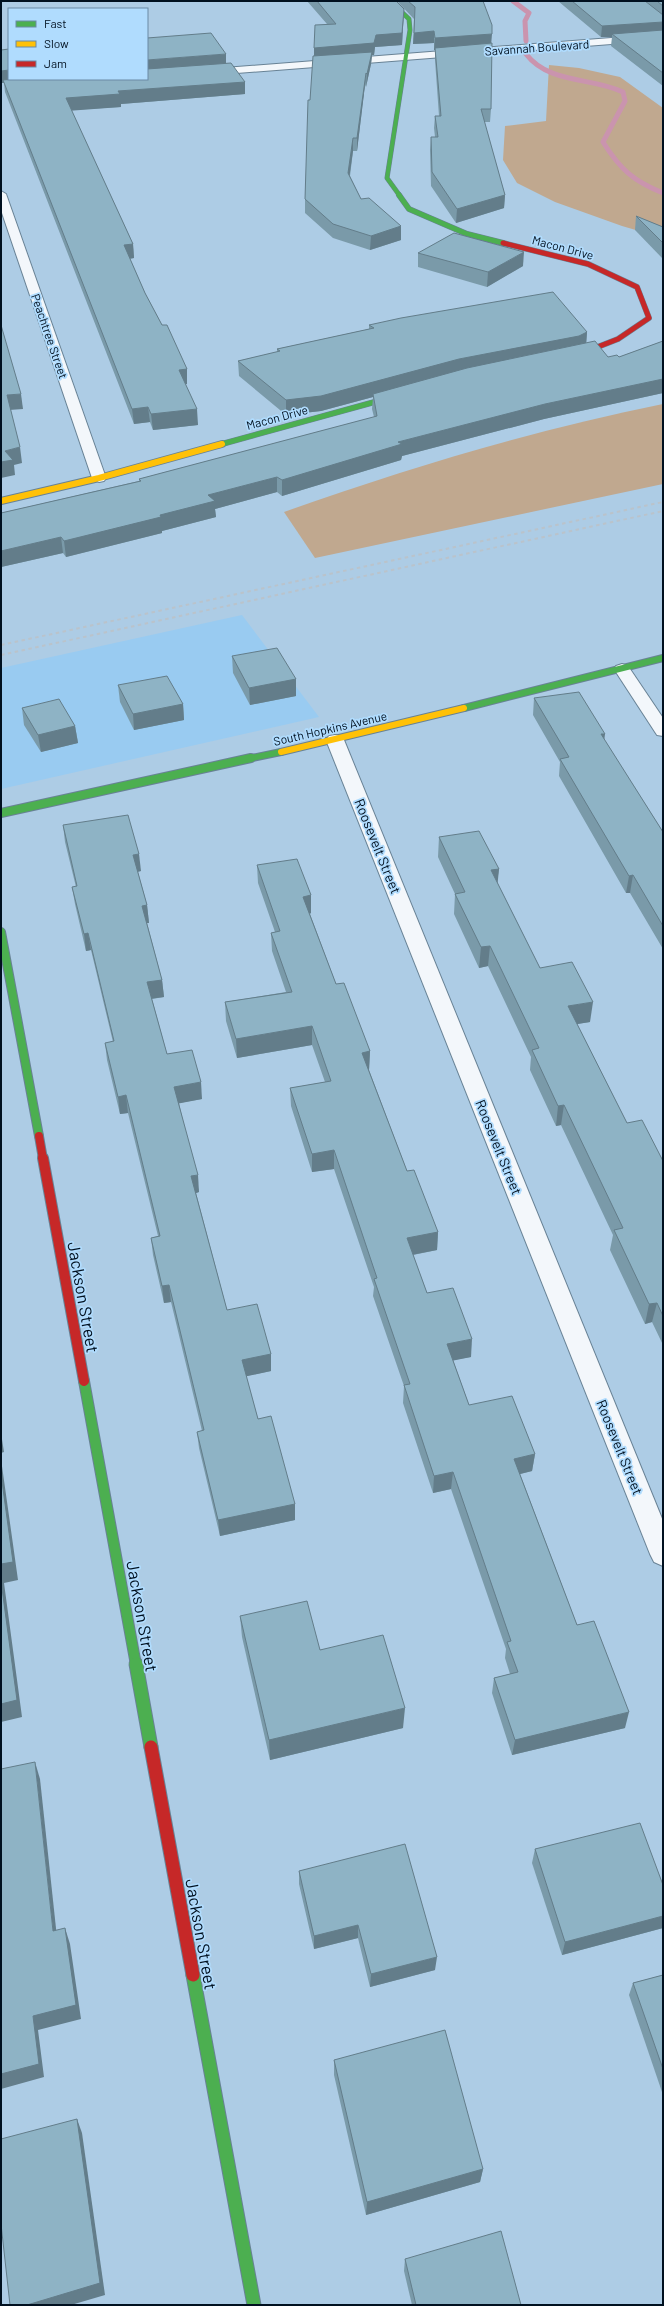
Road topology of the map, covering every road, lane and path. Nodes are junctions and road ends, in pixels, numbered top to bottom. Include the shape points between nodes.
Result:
1 (390, 1) edge
2 (663, 37) edge
3 (405, 57) junction
4 (148, 77) edge
5 (1, 194) edge
6 (566, 358) edge
7 (411, 392) edge
8 (99, 478) junction
9 (1, 501) edge
10 (663, 658) edge
11 (622, 668) junction
12 (663, 731) edge
13 (335, 740) junction
14 (1, 813) edge
15 (1, 932) edge
16 (663, 1554) edge
17 (254, 2305) edge

1 - 3 street, Macon Drive via 409,19 410,30
2 - 3 street, Savannah Boulevard
3 - 4 street, Savannah Boulevard
3 - 6 street, Macon Drive via 387,178 409,209 467,234 588,264 637,287 650,318 618,339 581,355
5 - 8 street, Peachtree Street
7 - 8 street, Macon Drive
8 - 9 street, Macon Drive
10 - 11 street, South Hopkins Avenue
11 - 12 street
11 - 13 street, South Hopkins Avenue
13 - 14 street, South Hopkins Avenue
13 - 16 street, Roosevelt Street
15 - 17 street, Jackson Street

